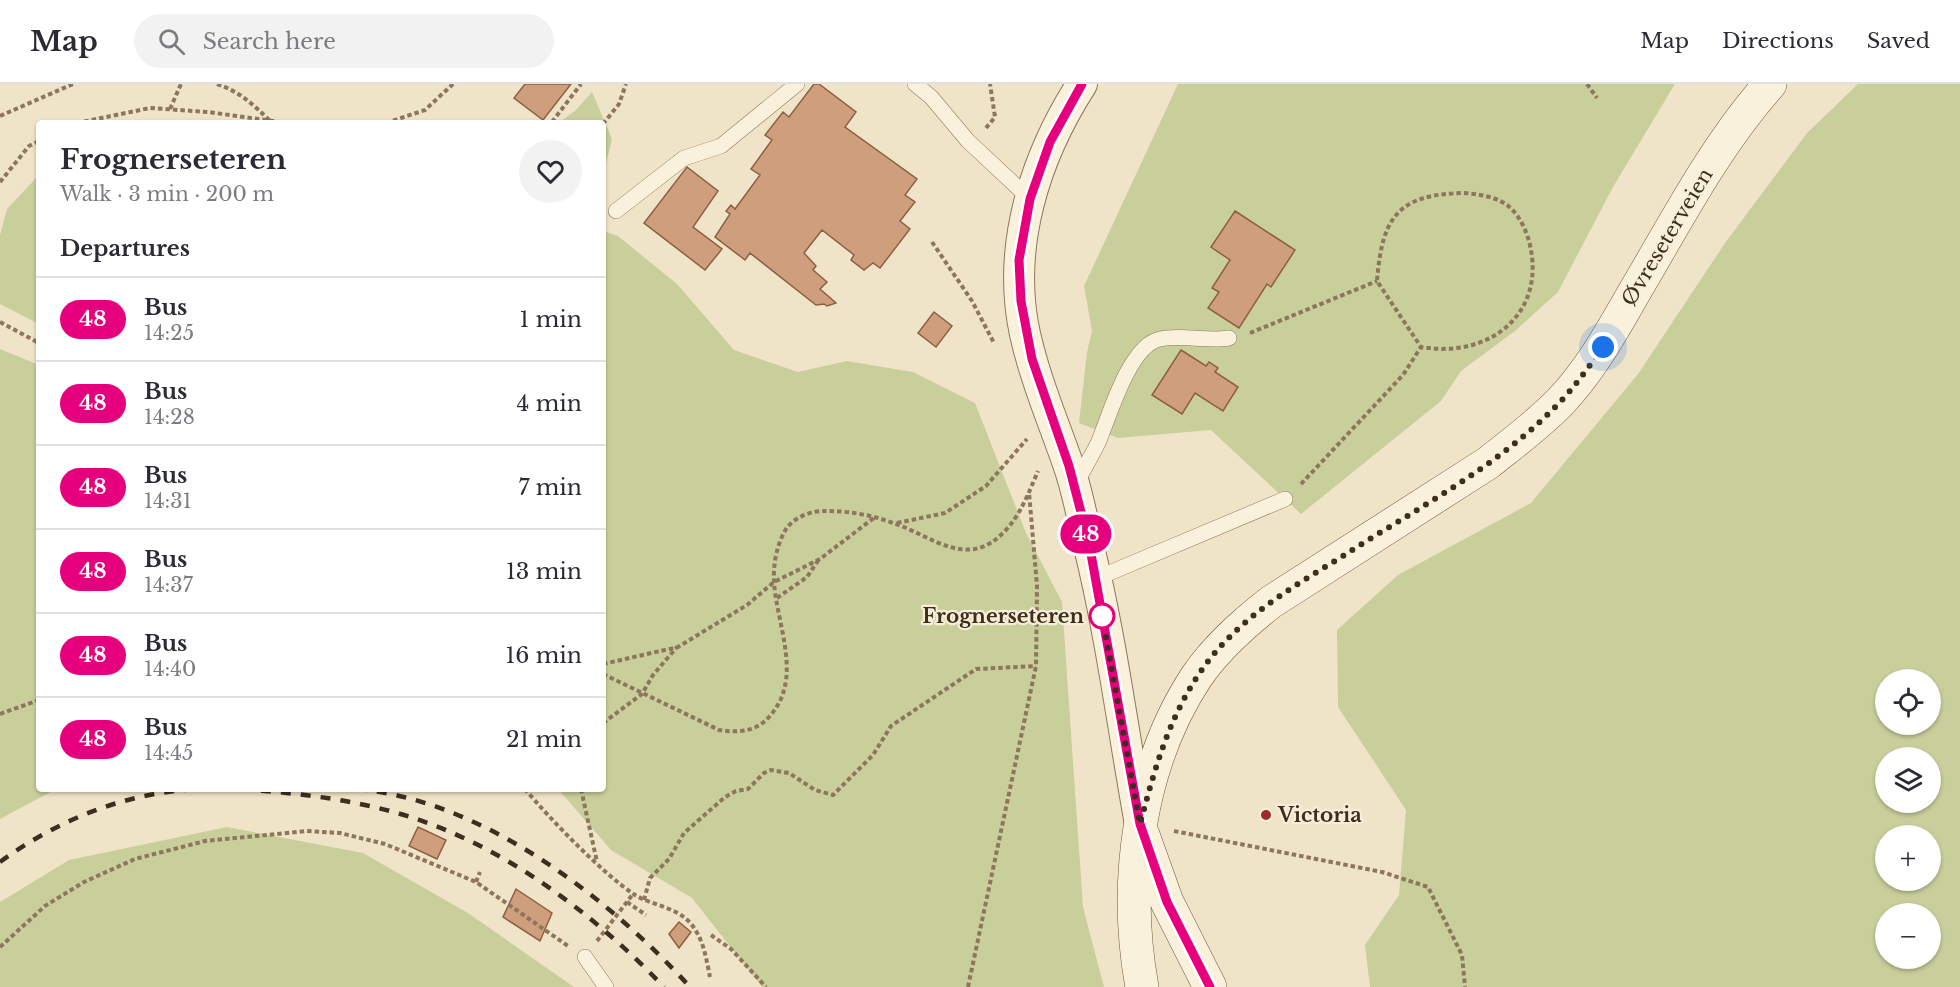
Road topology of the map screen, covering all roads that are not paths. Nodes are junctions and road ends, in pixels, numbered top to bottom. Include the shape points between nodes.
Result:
1 (797, 84) edge
2 (915, 84) edge
3 (1082, 84) edge
4 (1770, 84) edge
5 (1030, 199) junction
6 (616, 211) dead end
7 (1229, 338) road end
8 (1074, 486) junction
9 (1285, 499) road end
10 (1095, 579) junction
11 (1140, 824) junction
12 (585, 957) road end
13 (606, 987) edge
14 (1142, 987) edge
15 (1210, 987) edge

1 - 6 lane via 721,146 684,158
2 - 5 lane
3 - 5 street via 1050,142
4 - 11 main road, Øvreseterveien via 1711,163 1603,347 1562,400 1488,463 1271,602 1218,649 1198,675 1164,737
5 - 8 street via 1020,250 1021,301 1042,435
7 - 8 lane via 1158,339 1150,344 1115,395 1099,441
8 - 10 street
9 - 10 lane
10 - 11 street
11 - 14 main road, Øvreseterveien via 1135,923
11 - 15 main road via 1167,902
12 - 13 lane

